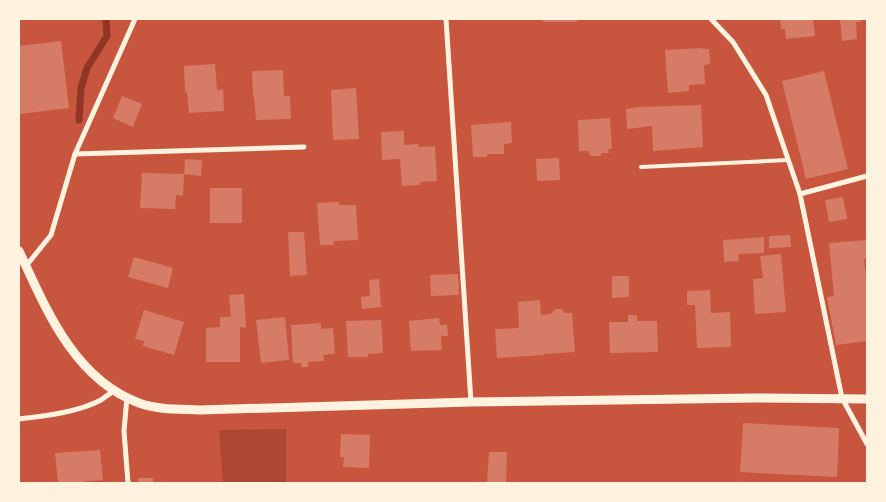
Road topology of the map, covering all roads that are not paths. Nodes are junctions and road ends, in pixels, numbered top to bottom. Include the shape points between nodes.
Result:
1 (135, 19) edge
2 (446, 19) edge
3 (712, 19) edge
4 (304, 146) dead end
5 (75, 154) junction
6 (788, 160) junction
7 (641, 167) dead end
8 (867, 176) edge
9 (800, 194) junction
10 (19, 251) edge
11 (26, 266) junction
12 (114, 391) junction
13 (127, 397) junction
14 (842, 398) junction
15 (867, 400) edge
16 (471, 402) junction
17 (19, 419) edge
18 (867, 444) edge
19 (128, 483) edge

1 - 5 street
2 - 16 street
3 - 6 street via 733,42 766,95
4 - 5 street
5 - 11 street via 51,235
6 - 7 lane
6 - 9 street
8 - 9 street
9 - 14 street
10 - 11 street
11 - 12 street via 63,338 93,374
12 - 13 street
12 - 17 street via 82,407
13 - 16 street via 157,407 200,410
13 - 19 street via 124,431
14 - 15 street
14 - 16 street
14 - 18 street

